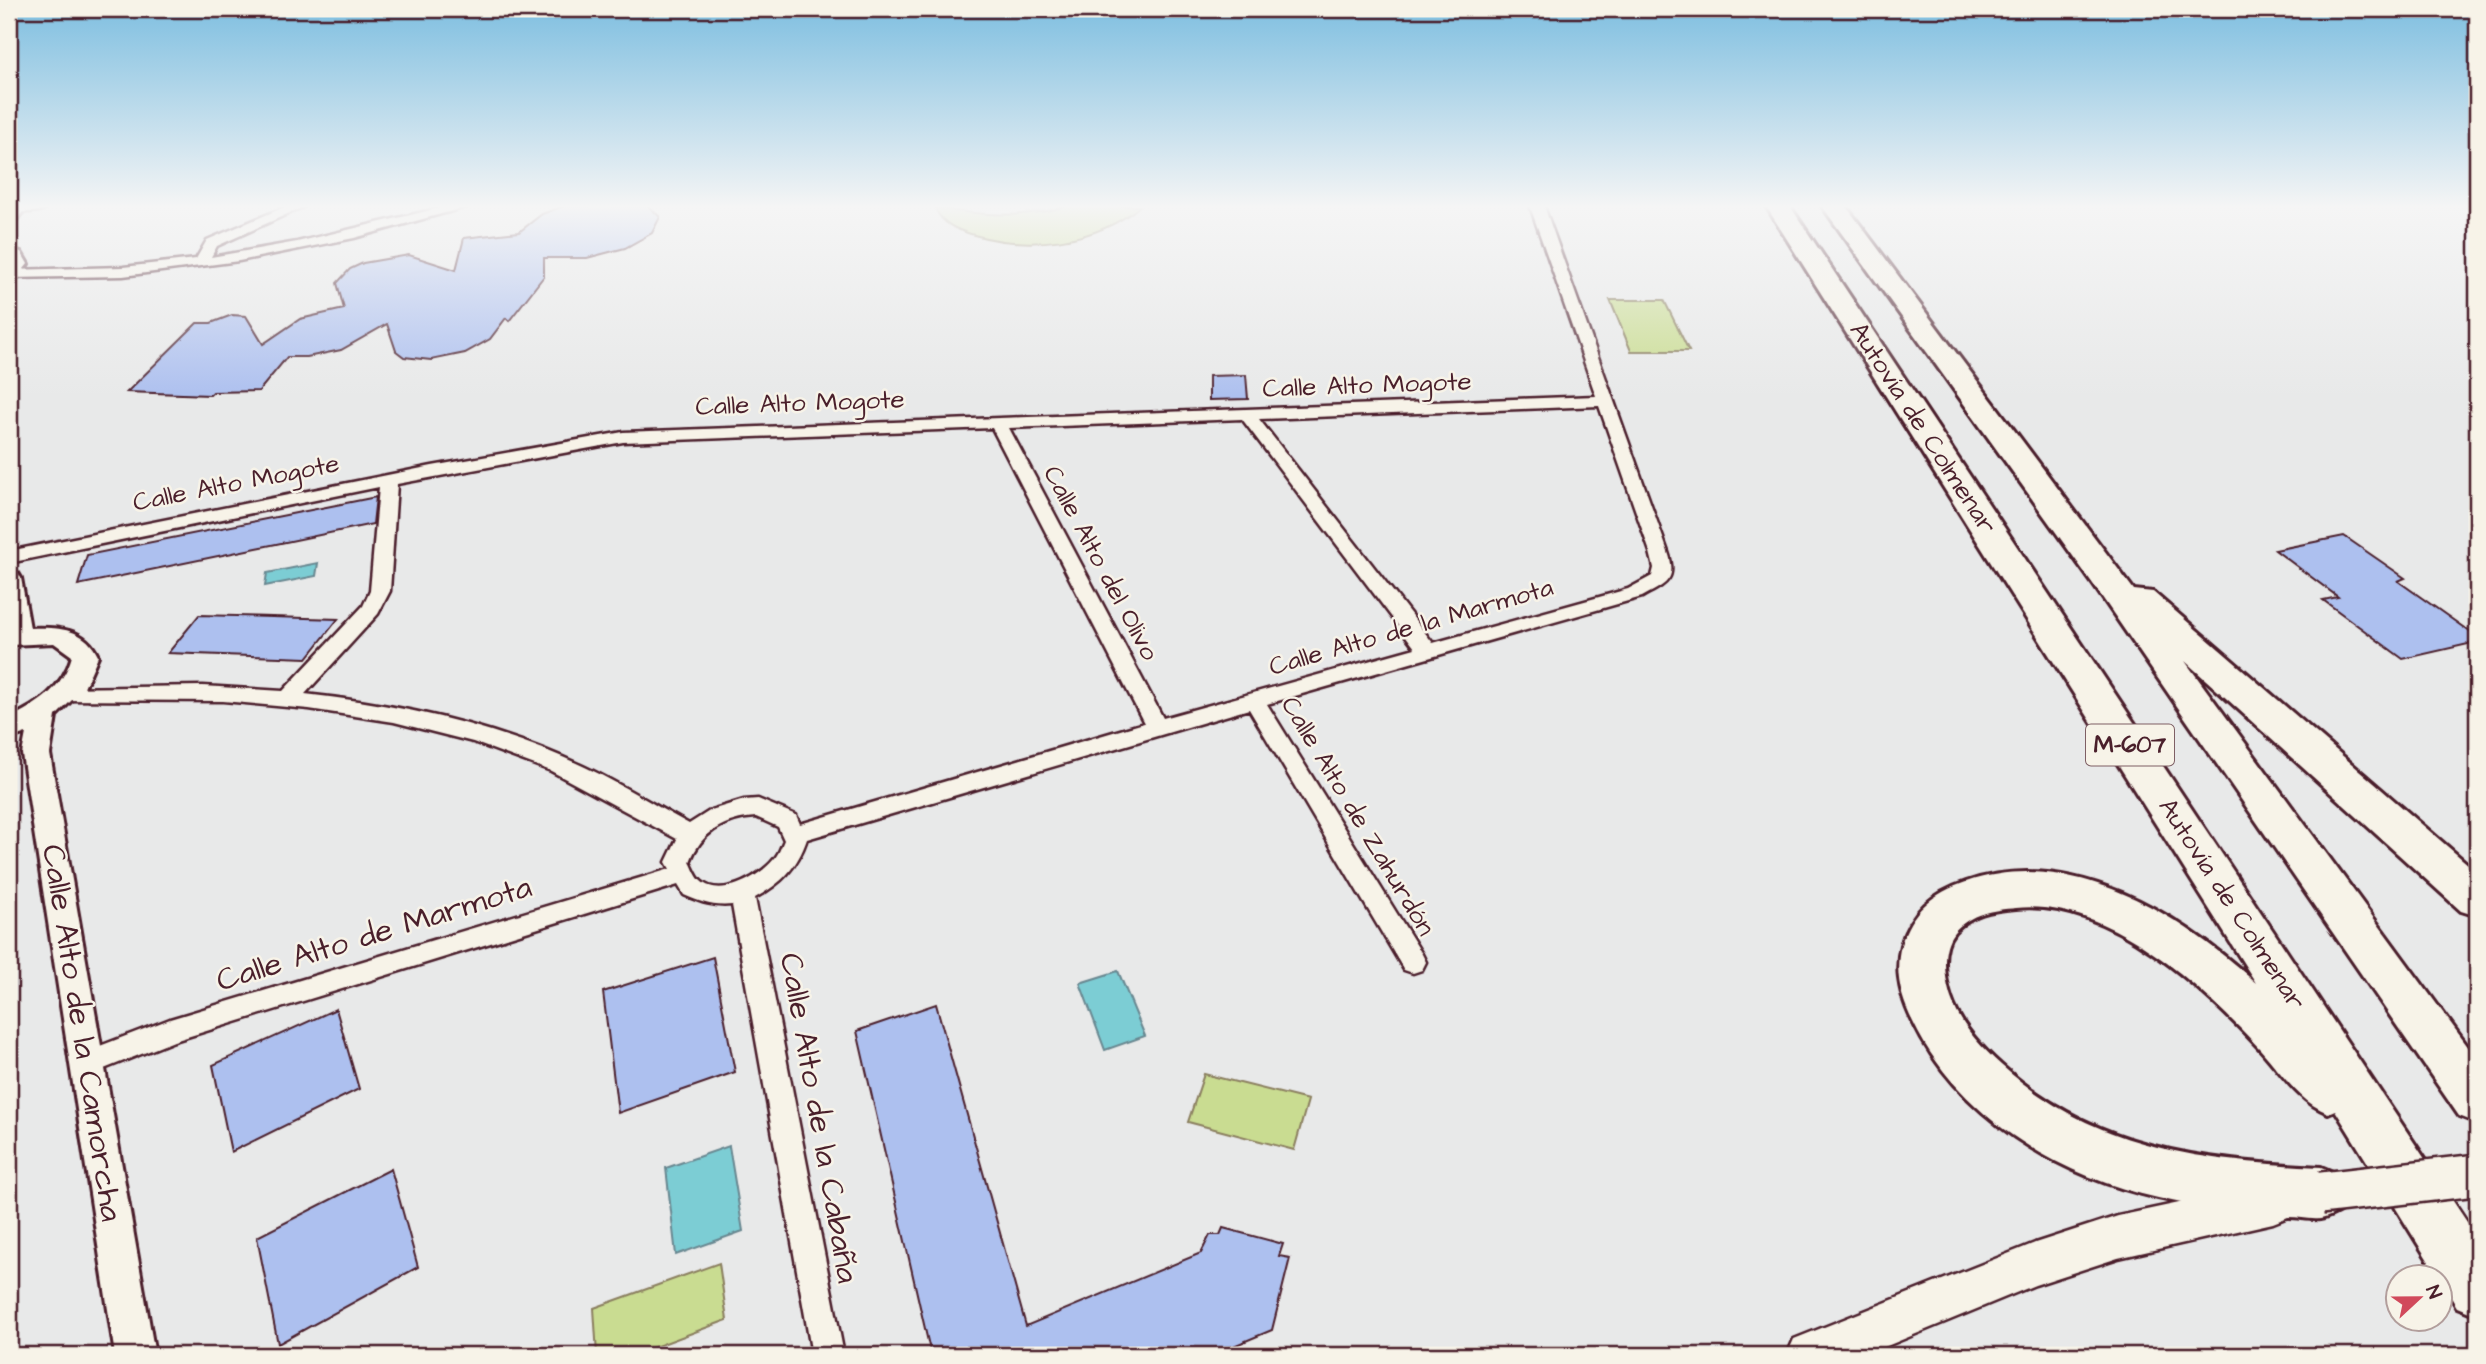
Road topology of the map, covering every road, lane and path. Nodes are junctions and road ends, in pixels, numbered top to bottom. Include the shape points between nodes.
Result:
1 (132, 270) edge
2 (1559, 270) edge
3 (1819, 270) edge
4 (1881, 270) edge
5 (10, 275) edge
6 (1604, 401) junction
7 (1248, 416) junction
8 (998, 423) junction
9 (388, 480) junction
10 (9, 557) edge
11 (2105, 576) junction
12 (9, 578) edge
13 (14, 636) edge
14 (1428, 650) junction
15 (288, 699) junction
16 (1254, 700) junction
17 (53, 704) junction
18 (1157, 727) junction
19 (9, 729) edge
20 (794, 834) junction
21 (690, 836) junction
22 (681, 874) junction
23 (742, 893) junction
24 (2477, 898) edge
25 (1413, 962) dead end
26 (89, 1063) junction
27 (2477, 1100) edge
28 (2382, 1137) junction
29 (2477, 1175) edge
30 (2321, 1193) junction
31 (2477, 1286) edge
32 (135, 1355) edge
33 (828, 1355) edge
34 (1810, 1355) edge

1 - 5 street
2 - 6 street, Calle Alto de la Marmota
3 - 28 highway, Autovía de Colmenar / M-607
4 - 11 highway, Autovía de Colmenar / M-607
6 - 7 street, Calle Alto Mogote
6 - 14 street, Calle Alto de la Marmota via 1659,552 1664,568 1660,579 1635,593
7 - 8 street, Calle Alto Mogote
7 - 14 street
8 - 9 street, Calle Alto Mogote via 623,437
8 - 18 street, Calle Alto del Olivo
9 - 10 street, Calle Alto Mogote
9 - 15 street via 380,592 371,609
11 - 24 highway via 2143,602
11 - 27 highway, Autovía de Colmenar / M-607
12 - 13 street
13 - 17 street via 58,635 80,647 85,656 83,668
14 - 16 street, Calle Alto de la Marmota
15 - 17 street via 220,694
15 - 21 street via 407,718 485,738 560,765
16 - 18 street, Calle Alto de la Marmota
16 - 25 street, Calle Alto de Zahurdón
17 - 19 street
17 - 26 street, Calle Alto de la Camorcha via 36,754
18 - 20 street, Calle Alto de la Marmota
20 - 21 street via 782,816 758,808 728,812
20 - 23 street via 795,847 777,875
21 - 22 street via 678,862
22 - 23 street via 698,891
22 - 26 street, Calle Alto de Marmota via 170,1031
23 - 33 street, Calle Alto de la Cabaña
26 - 32 street, Calle Alto de la Camorcha
28 - 30 highway via 2336,1099 2248,1002 2188,954 2129,917 2076,896 2020,889 1971,897 1938,918 1923,951 1921,973 1928,1004 1945,1038 1972,1071 2025,1115 2086,1151 2150,1174 2207,1185
28 - 31 highway, Autovía de Colmenar / M-607
29 - 30 main road, bridge
30 - 34 main road via 2118,1237 2035,1264

